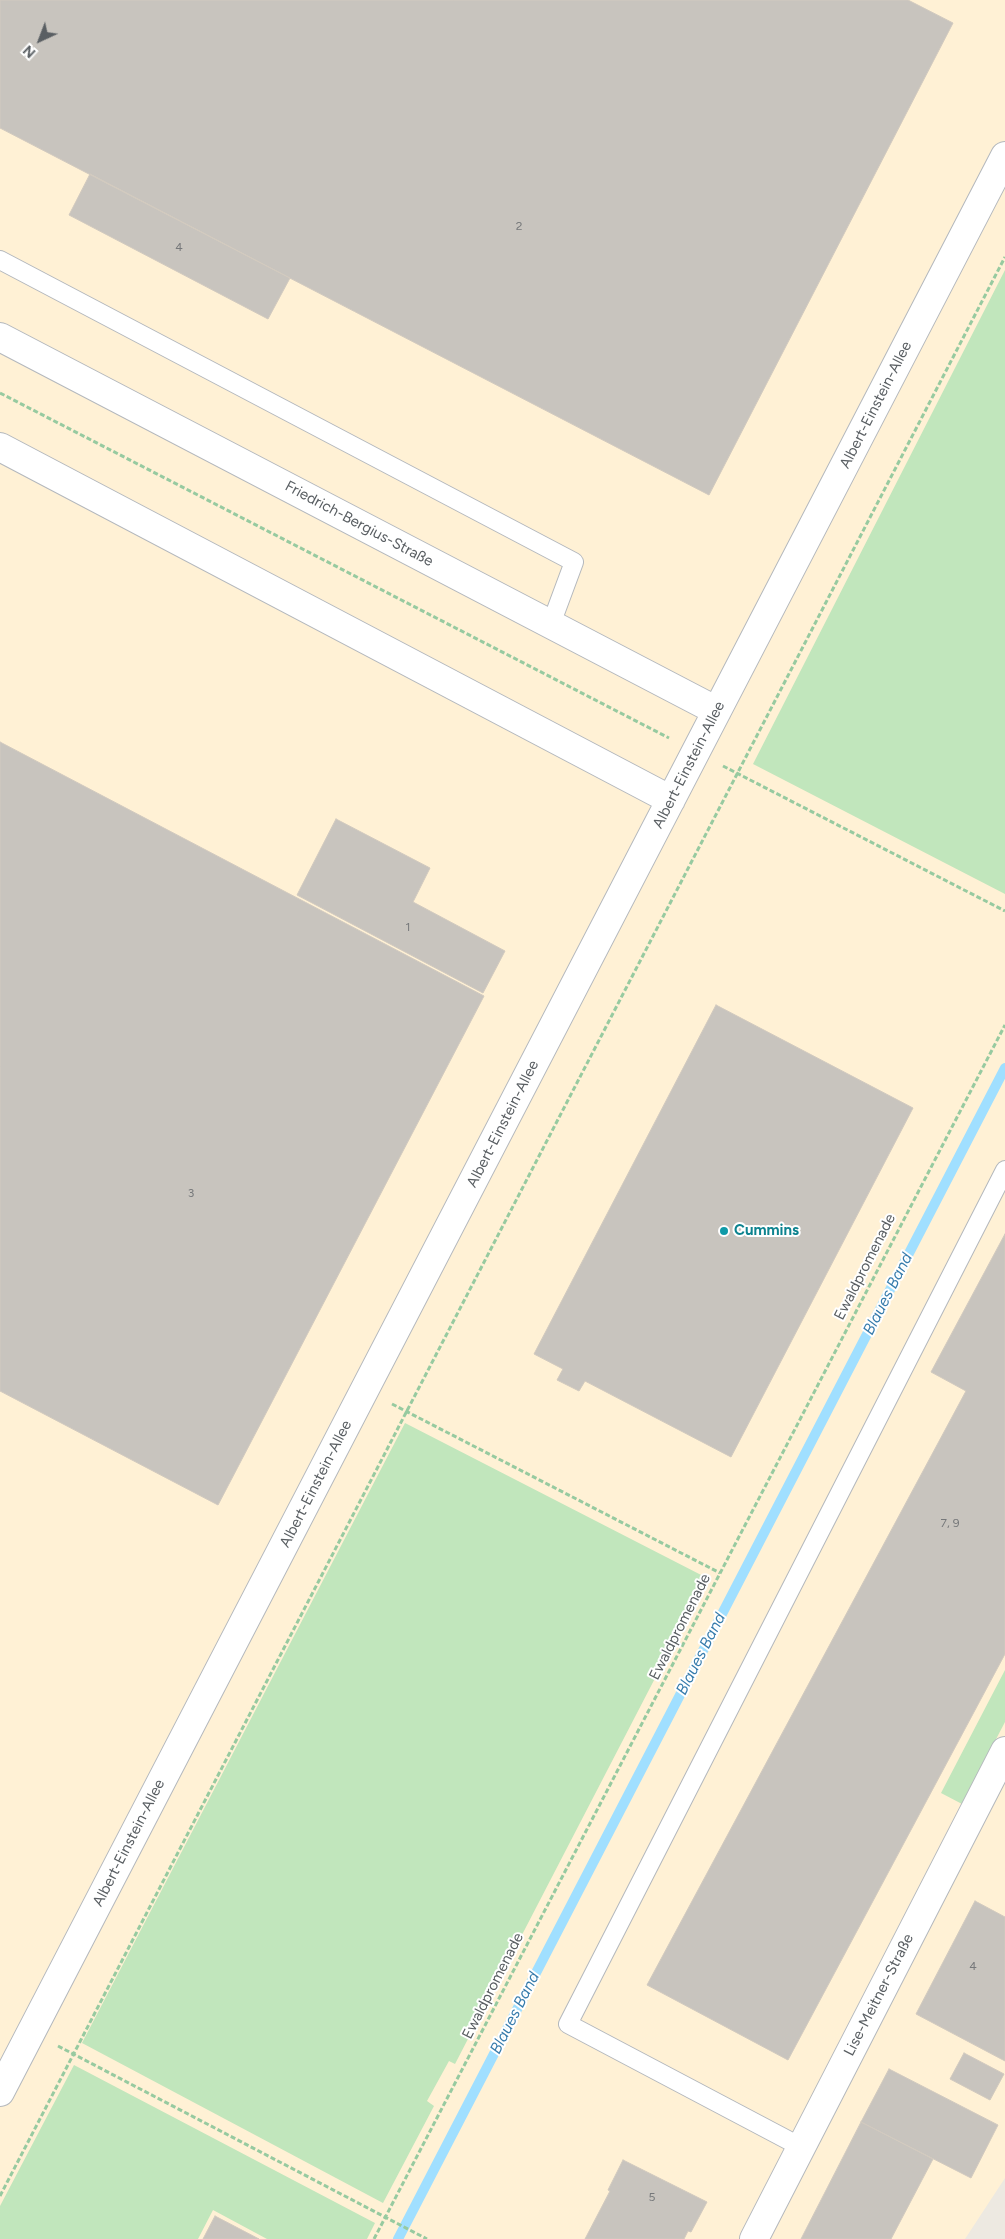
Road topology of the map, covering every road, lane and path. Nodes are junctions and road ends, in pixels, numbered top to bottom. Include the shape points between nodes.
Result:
1 (1005, 156) edge
2 (1005, 257) edge
3 (0, 260) edge
4 (0, 337) edge
5 (0, 393) edge
6 (0, 447) edge
7 (550, 624) junction
8 (717, 711) junction
9 (696, 752) junction
10 (738, 774) junction
11 (671, 800) junction
12 (1005, 912) edge
13 (1005, 1025) edge
14 (1005, 1170) edge
15 (364, 1390) junction
16 (406, 1412) junction
17 (720, 1573) junction
18 (1005, 1751) edge
19 (31, 2032) junction
20 (74, 2054) junction
21 (0, 2092) edge
22 (801, 2147) junction
23 (0, 2196) edge
24 (386, 2218) junction
25 (374, 2239) edge
26 (427, 2239) edge
27 (754, 2239) edge

1 - 8 street, Albert-Einstein-Allee
2 - 10 path
3 - 7 lane via 574,562
4 - 7 street, Friedrich-Bergius-Straße
5 - 9 path
6 - 11 street
7 - 8 street, Friedrich-Bergius-Straße
8 - 9 street, Albert-Einstein-Allee
9 - 10 path
9 - 11 street, Albert-Einstein-Allee
10 - 12 path
10 - 16 path
11 - 15 street, Albert-Einstein-Allee
13 - 17 path, Ewaldpromenade
14 - 22 lane via 568,2024
15 - 16 path
15 - 19 street, Albert-Einstein-Allee
16 - 17 path
16 - 20 path
17 - 24 path, Ewaldpromenade
18 - 22 street, Lise-Meitner-Straße
19 - 20 path
19 - 21 street, Albert-Einstein-Allee
20 - 23 path
20 - 24 path
22 - 27 street, Lise-Meitner-Straße
24 - 25 path, Ewaldpromenade
24 - 26 path

